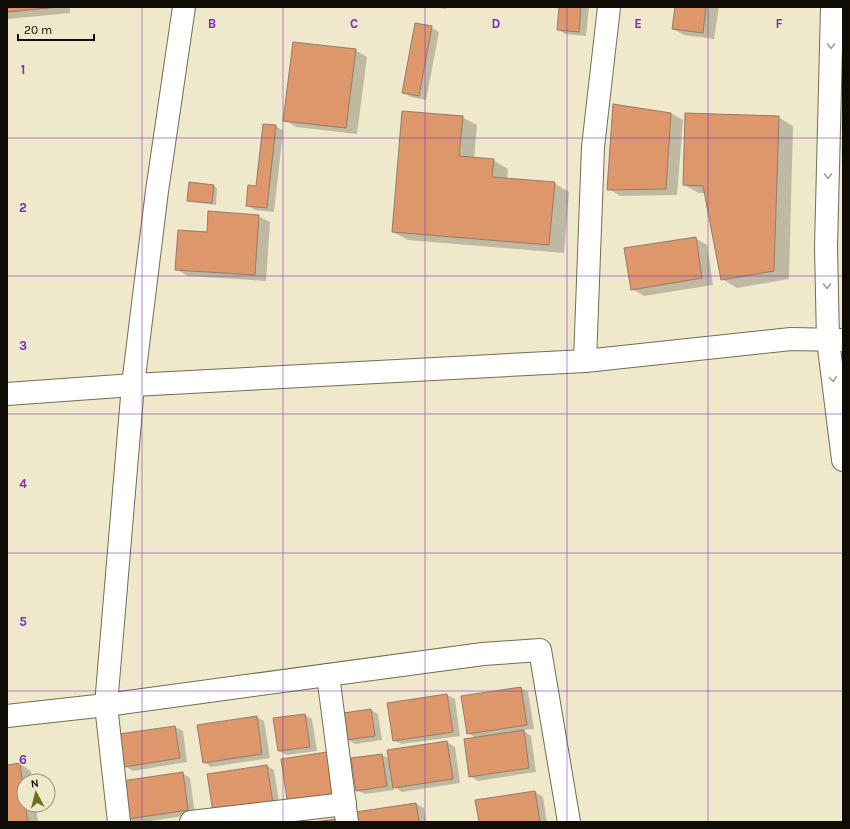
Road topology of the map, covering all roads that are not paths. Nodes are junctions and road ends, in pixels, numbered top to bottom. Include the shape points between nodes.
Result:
1 (184, 7) edge
2 (609, 7) edge
3 (832, 7) edge
4 (836, 340) edge
5 (585, 361) junction
6 (133, 385) junction
7 (7, 394) edge
8 (843, 460) edge
9 (328, 675) junction
10 (106, 705) junction
11 (7, 716) edge
12 (346, 813) edge
13 (119, 822) edge
14 (191, 822) edge
15 (569, 822) edge

1 - 6 street via 157,191
2 - 5 street via 593,147
3 -> 4 street via 826,247
4 - 5 street via 791,339
4 -> 8 street
5 - 6 street
6 - 7 street
6 - 10 street
9 - 10 street
9 - 12 street
9 - 15 street via 483,654 540,650
10 - 11 street
10 - 13 street
12 - 14 street

